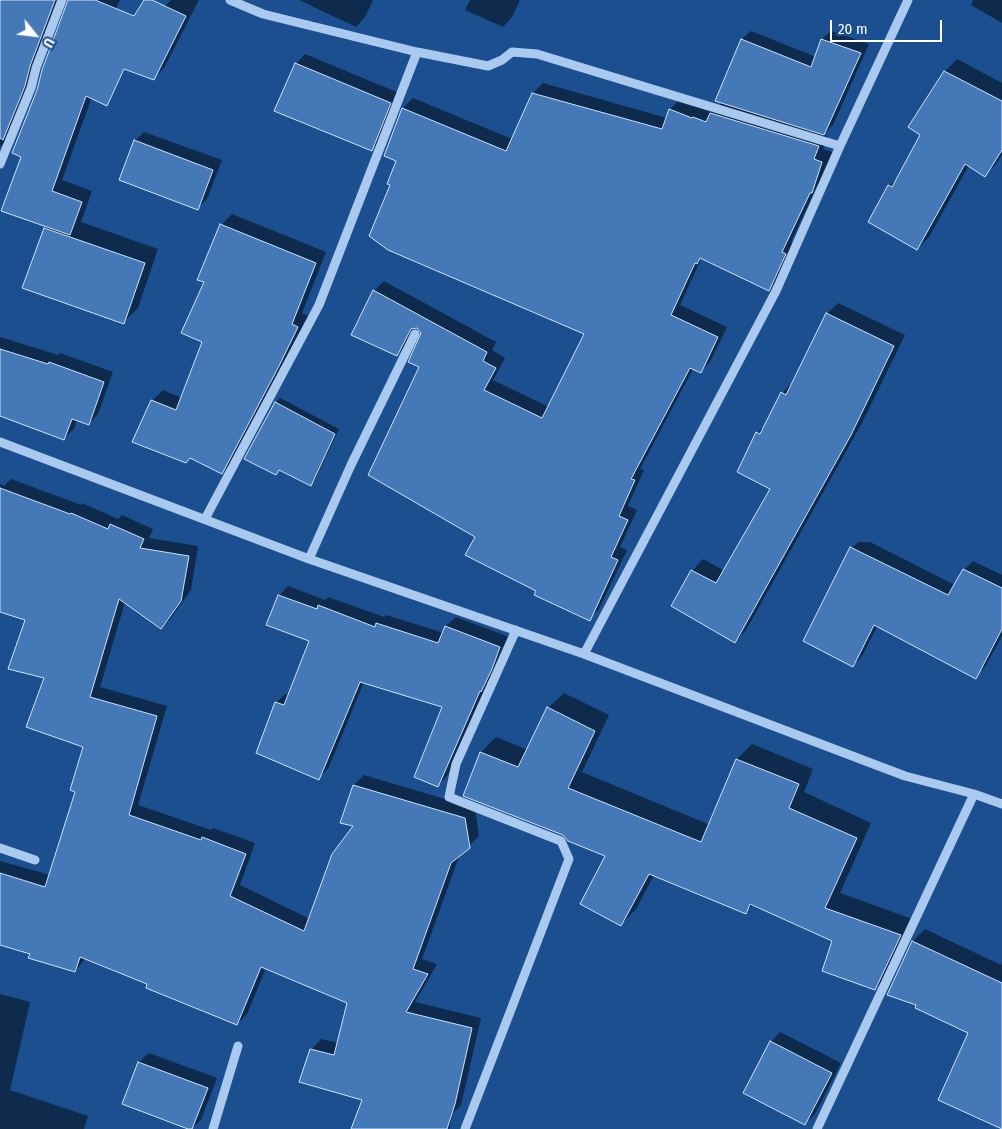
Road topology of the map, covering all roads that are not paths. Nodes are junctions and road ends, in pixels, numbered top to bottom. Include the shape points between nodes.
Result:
1 (62, 0) edge
2 (230, 0) edge
3 (908, 0) edge
4 (417, 52) junction
5 (840, 146) junction
6 (0, 164) edge
7 (415, 334) dead end
8 (0, 442) edge
9 (205, 519) junction
10 (309, 559) junction
11 (516, 630) junction
12 (584, 654) junction
13 (974, 794) junction
14 (1002, 804) edge
15 (0, 848) edge
16 (35, 860) dead end
17 (238, 1046) dead end
18 (213, 1129) edge
19 (465, 1129) edge
20 (817, 1129) edge

1 - 6 street
2 - 4 street via 263,14
3 - 5 street
4 - 5 street via 488,66 512,52 537,54
4 - 9 street via 319,305
5 - 12 street via 776,291
7 - 10 street
8 - 9 street
9 - 10 street
10 - 11 street
11 - 12 street
11 - 19 street via 456,764 449,798 562,841 569,859
12 - 13 street via 905,776
13 - 14 street
13 - 20 street
15 - 16 street
17 - 18 street

